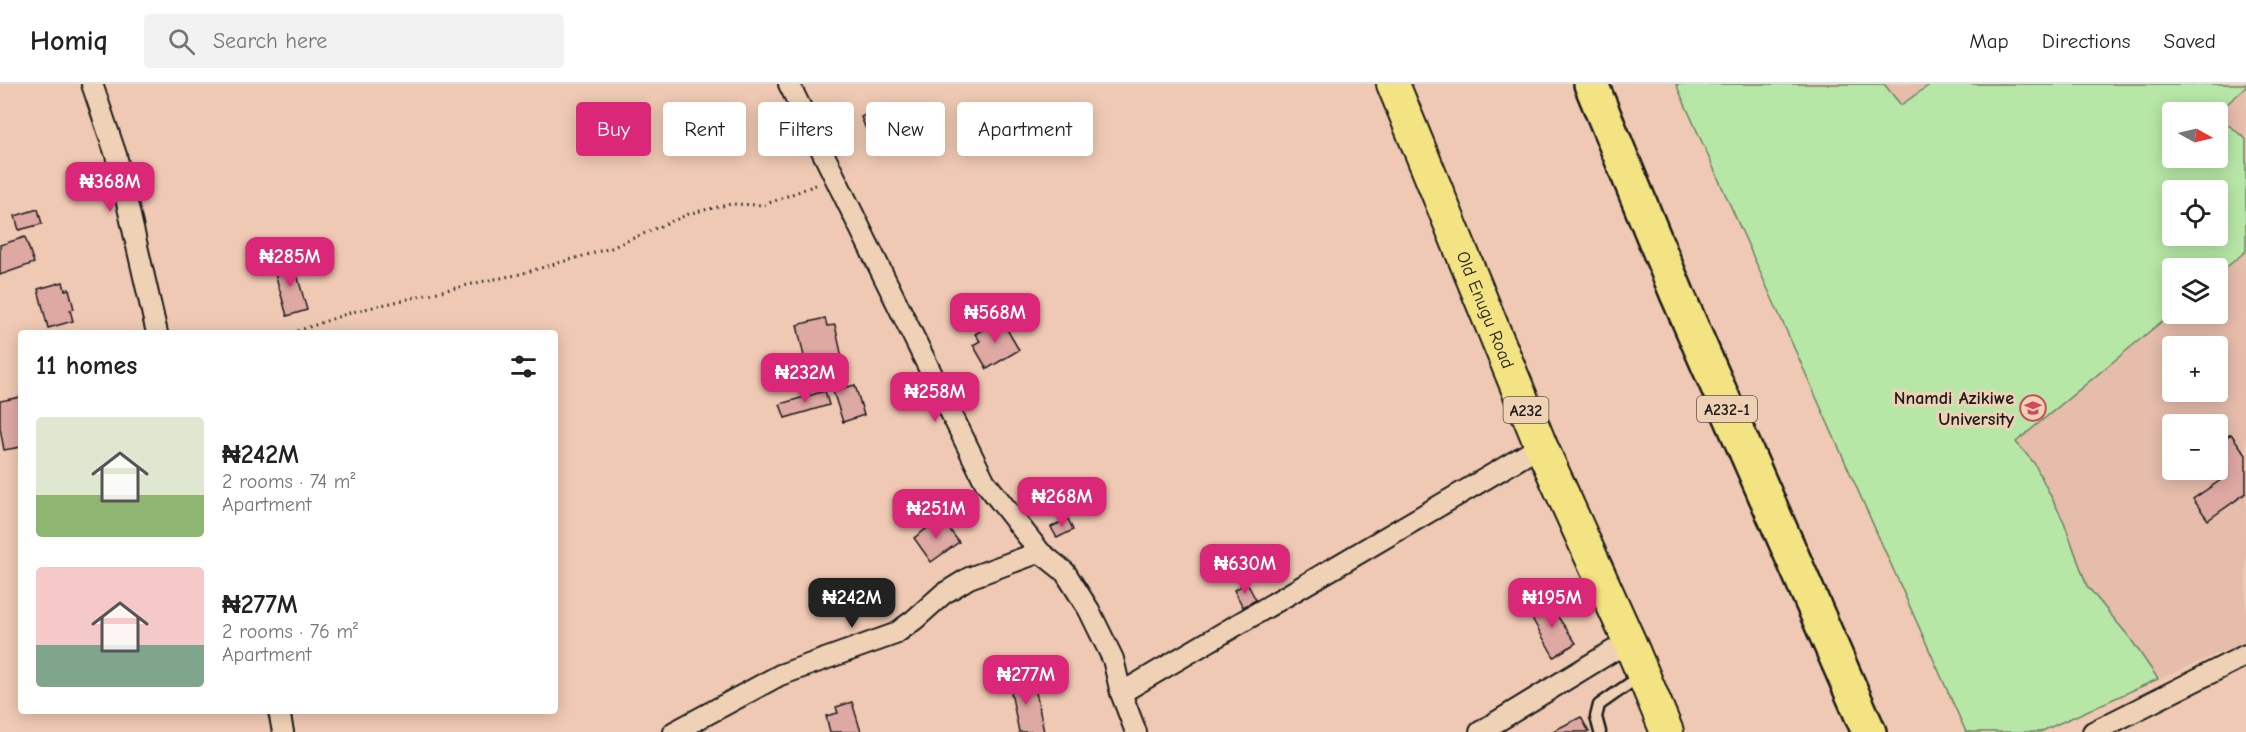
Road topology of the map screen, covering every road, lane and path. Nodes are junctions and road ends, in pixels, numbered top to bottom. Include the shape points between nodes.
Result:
1 (92, 84) edge
2 (789, 84) edge
3 (1393, 84) edge
4 (1591, 84) edge
5 (831, 172) junction
6 (156, 330) edge
7 (301, 330) edge
8 (1541, 446) junction
9 (1040, 552) junction
10 (1629, 641) junction
11 (2246, 655) edge
12 (1643, 674) junction
13 (1121, 693) junction
14 (280, 714) edge
15 (283, 732) edge
16 (674, 732) edge
17 (1136, 732) edge
18 (1480, 732) edge
19 (1600, 732) edge
20 (1667, 732) edge
21 (1869, 732) edge
22 (2093, 732) edge

1 - 6 street via 116,154
2 - 5 street
3 - 8 main road, Old Enugu Road / A232
4 - 21 highway, A232-1 via 1678,296
5 - 7 path via 819,184 764,205 731,204 691,213 611,248 516,275 352,312
5 - 9 street via 985,482
8 - 10 main road, Old Enugu Road / A232
8 - 13 street
9 - 13 street via 1065,572 1089,610 1113,659
9 - 16 street via 969,578 895,634 780,675
10 - 12 main road, Old Enugu Road / A232
10 - 18 street
11 - 22 street
12 - 19 lane via 1599,705 1596,717
12 - 20 main road, Old Enugu Road / A232
13 - 17 street
14 - 15 street

